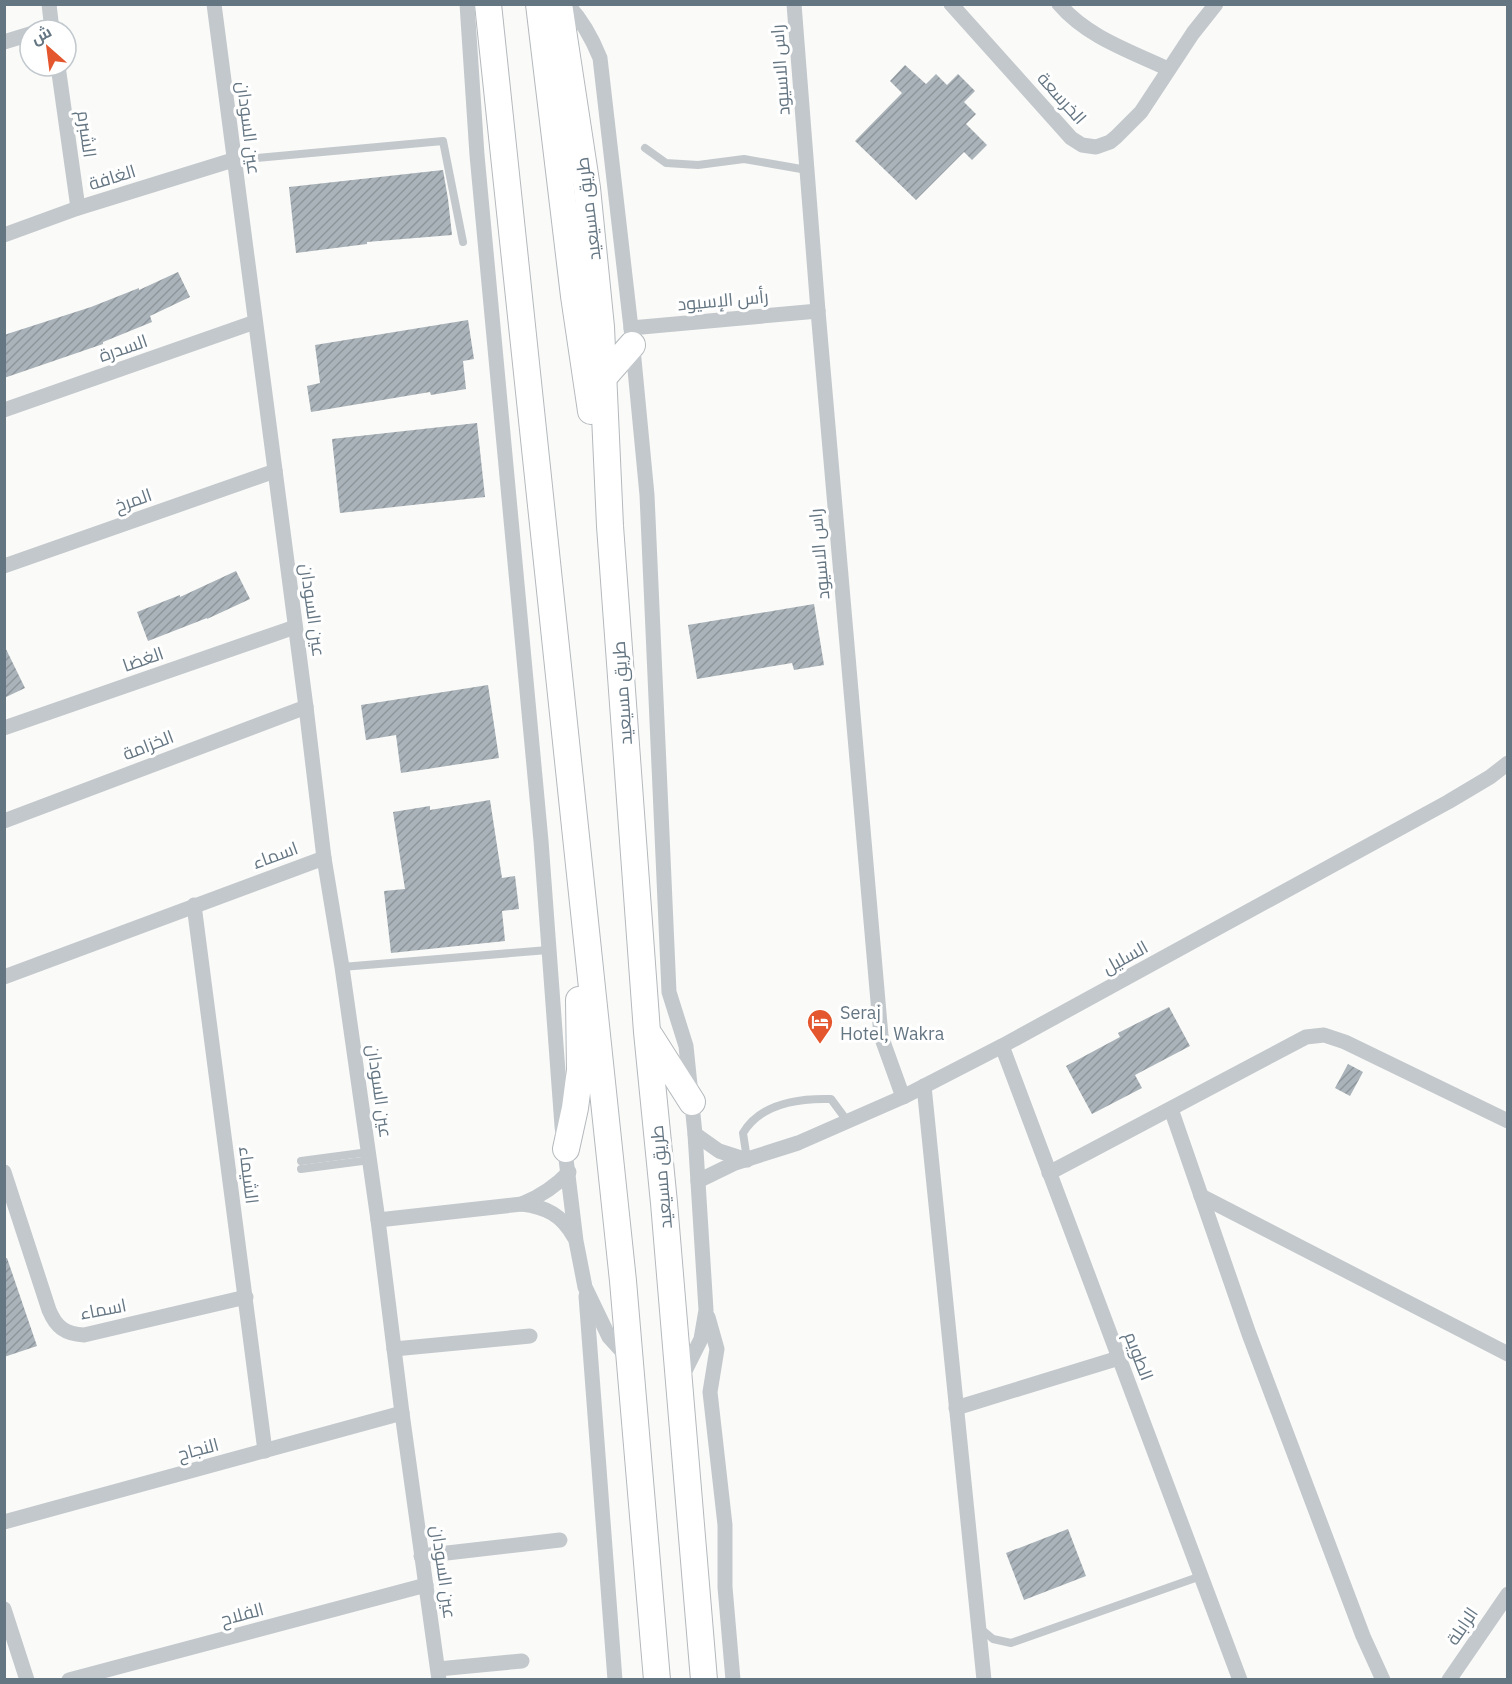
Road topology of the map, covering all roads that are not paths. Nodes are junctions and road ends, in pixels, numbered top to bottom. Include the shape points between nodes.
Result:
1 (213, 4) edge
2 (467, 4) edge
3 (488, 4) edge
4 (539, 4) edge
5 (560, 4) edge
6 (567, 4) edge
7 (794, 4) edge
8 (951, 4) edge
9 (1059, 4) edge
10 (1216, 4) edge
11 (1168, 69) junction
12 (60, 78) edge
13 (645, 148) dead end
14 (233, 160) junction
15 (807, 170) junction
16 (78, 208) junction
17 (4, 235) edge
18 (463, 242) dead end
19 (818, 310) junction
20 (255, 322) junction
21 (632, 336) junction
22 (603, 378) junction
23 (4, 410) edge
24 (275, 471) junction
25 (610, 526) junction
26 (4, 566) edge
27 (295, 627) junction
28 (306, 706) junction
29 (4, 728) edge
30 (1508, 763) edge
31 (4, 820) edge
32 (324, 858) junction
33 (580, 865) junction
34 (194, 905) junction
35 (548, 950) junction
36 (342, 967) junction
37 (4, 977) edge
38 (647, 1032) junction
39 (1002, 1046) junction
40 (924, 1086) junction
41 (903, 1097) junction
42 (692, 1102) junction
43 (1171, 1110) junction
44 (1508, 1121) edge
45 (848, 1122) junction
46 (695, 1134) junction
47 (369, 1156) junction
48 (567, 1160) junction
49 (747, 1160) junction
50 (301, 1165) dead end
51 (4, 1172) edge
52 (1049, 1173) junction
53 (698, 1181) junction
54 (1201, 1196) junction
55 (522, 1204) junction
56 (378, 1220) junction
57 (576, 1241) junction
58 (585, 1287) junction
59 (246, 1297) junction
60 (706, 1310) junction
61 (530, 1336) dead end
62 (394, 1349) junction
63 (1508, 1354) edge
64 (1119, 1358) junction
65 (629, 1359) junction
66 (679, 1383) junction
67 (956, 1408) junction
68 (402, 1413) junction
69 (265, 1451) junction
70 (4, 1521) edge
71 (560, 1540) dead end
72 (421, 1556) junction
73 (1201, 1576) junction
74 (426, 1585) junction
75 (1508, 1594) edge
76 (4, 1609) edge
77 (977, 1626) junction
78 (522, 1661) dead end
79 (439, 1674) edge
80 (27, 1680) edge
81 (69, 1680) edge
82 (615, 1680) edge
83 (657, 1680) edge
84 (704, 1680) edge
85 (733, 1680) edge
86 (984, 1680) edge
87 (1240, 1680) edge
88 (1383, 1680) edge
89 (1449, 1680) edge

1 - 14 street, عين السودان
2 - 35 street
3 - 33 highway
4 - 25 highway via 583,364
5 - 22 highway, طريق مسيعيد via 587,188
6 - 21 street, طريق مسيعيد via 591,37 600,58
7 - 15 street, راس الاسيود
8 - 11 street, الخرسعة via 1071,138 1082,145 1096,147 1116,137 1141,112
9 - 11 street via 1090,32
10 - 11 street, الخرسعة
12 - 16 street, الشبرم
13 - 15 lane via 666,163 698,165 744,159
14 - 16 street, الغافة
14 - 18 lane via 444,141
14 - 20 street, عين السودان
15 - 19 street, راس الاسيود
16 - 17 street, الغافة
19 - 21 street, رأس الإسيود
19 - 41 street, راس الاسيود via 881,1036
20 - 23 street, السدرة
20 - 24 street, عين السودان
21 - 22 highway
21 - 42 street, طريق مسيعيد via 647,495 669,992 686,1046
22 - 25 highway, طريق مسيعيد
24 - 26 street, المرخ
24 - 27 street, عين السودان
25 - 38 highway, طريق مسيعيد
27 - 28 street, عين السودان
27 - 29 street, الغضا
28 - 31 street, الخزامة
28 - 32 street, عين السودان
30 - 39 street, السليل via 1448,802
32 - 34 street, اسماء
32 - 36 street, عين السودان
33 - 48 highway via 580,1070
33 - 65 highway
34 - 37 street, اسماء
34 - 59 street, الشيماء
35 - 36 lane
35 - 48 street
36 - 47 street, عين السودان
38 - 42 highway
38 - 66 highway, طريق مسيعيد
39 - 40 street, السليل
39 - 52 street, الطويم
40 - 41 street, السليل
40 - 67 street
41 - 45 street, السليل
42 - 46 street, طريق مسيعيد
43 - 44 street via 1306,1037 1324,1035
43 - 52 street
43 - 54 street
45 - 49 street, السليل
45 - 49 lane via 831,1100 792,1102 765,1110 750,1121 743,1133
46 - 49 street via 719,1151
46 - 53 street, طريق مسيعيد
47 - 50 lane
47 - 56 street, عين السودان
48 - 55 street via 556,1186
48 - 57 street
49 - 53 street, السليل
51 - 59 street, اسماء via 49,1310 62,1329 84,1335
52 - 64 street, الطويم
53 - 60 street, طريق مسيعيد
54 - 63 street
54 - 88 street via 1257,1356
55 - 56 street
55 - 57 street via 539,1206 555,1214
56 - 62 street, عين السودان
57 - 58 street
58 - 65 street via 609,1337
58 - 82 street
59 - 69 street, الشيماء
60 - 66 street, طريق مسيعيد via 701,1339
60 - 85 street, طريق مسيعيد via 717,1349 710,1392 725,1525 725,1587
61 - 62 street
62 - 68 street, عين السودان
64 - 67 street
64 - 73 street, الطويم
65 - 83 highway
66 - 84 highway, طريق مسيعيد
67 - 77 street
68 - 69 street, النجاح
68 - 72 street, عين السودان
69 - 70 street, النجاح
71 - 72 street
72 - 74 street, عين السودان
73 - 77 lane via 1011,1643 993,1639
73 - 87 street, الطويم
74 - 79 street, عين السودان
74 - 81 street, الفلاح
75 - 89 street, الرابلة
76 - 80 street
77 - 86 street
78 - 79 street

